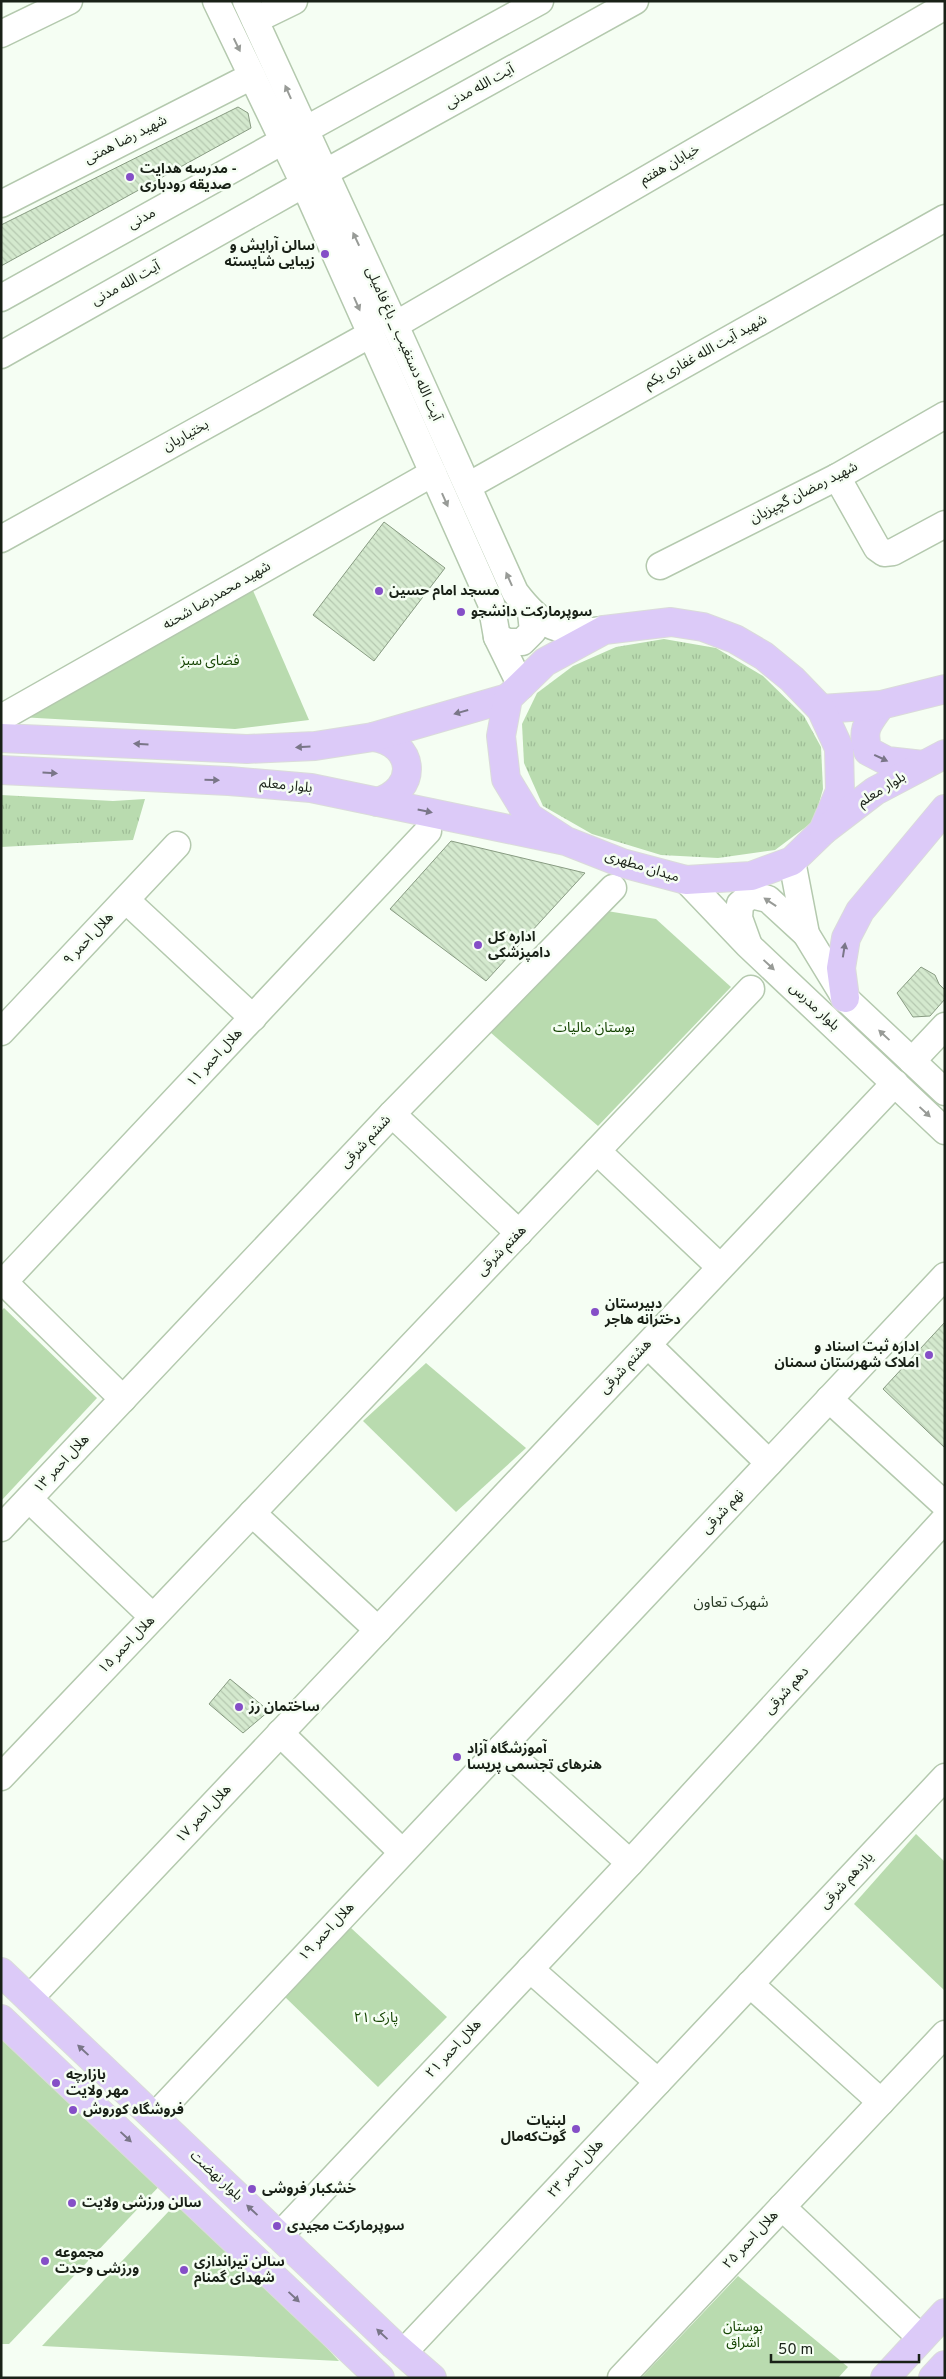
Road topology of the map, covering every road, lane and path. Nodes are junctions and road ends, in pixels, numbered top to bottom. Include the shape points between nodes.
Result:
1 (69, 1) edge
2 (216, 1) edge
3 (294, 1) edge
4 (540, 1) edge
5 (635, 1) edge
6 (945, 6) edge
7 (250, 11) edge
8 (1, 34) edge
9 (252, 76) junction
10 (294, 135) junction
11 (315, 178) junction
12 (1, 204) edge
13 (945, 218) edge
14 (1, 298) edge
15 (395, 325) junction
16 (371, 334) junction
17 (1, 355) edge
18 (945, 415) edge
19 (432, 473) junction
20 (837, 477) junction
21 (468, 486) junction
22 (945, 524) edge
23 (1, 538) edge
24 (660, 566) dead end
25 (531, 613) junction
26 (604, 630) junction
27 (497, 637) junction
28 (945, 689) edge
29 (514, 692) junction
30 (881, 705) junction
31 (821, 709) junction
32 (1, 718) edge
33 (372, 737) junction
34 (1, 738) edge
35 (934, 760) edge
36 (1, 770) edge
37 (377, 802) junction
38 (945, 809) edge
39 (428, 831) dead end
40 (823, 831) junction
41 (566, 841) junction
42 (177, 845) dead end
43 (792, 861) junction
44 (686, 880) junction
45 (613, 888) dead end
46 (126, 900) junction
47 (806, 934) junction
48 (748, 945) junction
49 (752, 989) dead end
50 (845, 998) junction
51 (253, 1018) junction
52 (945, 1026) edge
53 (1, 1032) edge
54 (912, 1061) junction
55 (895, 1083) junction
56 (945, 1092) edge
57 (392, 1114) junction
58 (945, 1130) edge
59 (597, 1151) junction
60 (519, 1233) junction
61 (720, 1267) junction
62 (945, 1276) edge
63 (3, 1283) edge
64 (648, 1344) junction
65 (829, 1399) junction
66 (123, 1400) junction
67 (769, 1462) junction
68 (29, 1499) junction
69 (945, 1504) edge
70 (252, 1513) junction
71 (945, 1519) edge
72 (1, 1528) edge
73 (153, 1617) junction
74 (378, 1630) junction
75 (280, 1733) junction
76 (502, 1747) junction
77 (1, 1777) edge
78 (945, 1778) edge
79 (402, 1852) junction
80 (630, 1863) junction
81 (530, 1969) junction
82 (1, 1972) edge
83 (750, 1984) junction
84 (29, 1998) junction
85 (1, 2019) edge
86 (945, 2034) edge
87 (658, 2082) junction
88 (881, 2102) junction
89 (154, 2116) junction
90 (782, 2207) junction
91 (279, 2236) junction
92 (945, 2313) edge
93 (921, 2338) junction
94 (403, 2352) junction
95 (945, 2365) edge
96 (380, 2378) edge
97 (432, 2378) edge
98 (621, 2378) edge
99 (885, 2378) edge
100 (933, 2378) edge

1 - 8 street
2 -> 9 street, آیت الله دستغیب _ باغ فامیلی
3 - 7 street
4 - 10 street
5 - 11 street, آیت الله مدنی
6 - 15 street, خیابان هفتم
10 -> 7 street, آیت الله دستغیب _ باغ فامیلی
9 - 10 street, آیت الله دستغیب _ باغ فامیلی
9 - 12 street, شهید رضا همتی
10 - 11 street, آیت الله دستغیب _ باغ فامیلی
10 - 14 street, مدنی
15 -> 11 street, آیت الله دستغیب _ باغ فامیلی
11 -> 16 street, آیت الله دستغیب _ باغ فامیلی
11 - 17 street, آیت الله مدنی
13 - 21 street, شهید آیت الله غفاری یکم
15 - 21 street, آیت الله دستغیب _ باغ فامیلی
16 - 19 street, آیت الله دستغیب _ باغ فامیلی
16 - 23 street, بختیاریان
18 - 20 street, شهید رمضان گچپزیان
19 -> 27 street, آیت الله دستغیب _ باغ فامیلی via 491,603
19 - 32 street, شهید محمدرضا شحنه
20 - 22 street via 876,548 884,553 893,552
20 - 24 street, شهید رمضان گچپزیان
25 -> 21 street, آیت الله دستغیب _ باغ فامیلی via 515,592
25 - 26 street, آیت الله دستغیب _ باغ فامیلی via 552,627 578,633
25 - 27 street via 533,631 522,642 508,642
26 - 29 main road, میدان مطهری via 545,662
26 - 31 main road, میدان مطهری via 670,622 703,627 736,639 792,679
27 - 29 street, آیت الله دستغیب _ باغ فامیلی
28 - 30 main road
29 -> 33 main road
29 - 41 main road, میدان مطهری via 501,736 506,780 529,817
30 - 31 main road
30 -> 35 main road via 866,724 864,737 868,751 887,761
31 - 40 main road, میدان مطهری via 839,748 840,791
33 -> 34 main road via 315,746 247,749
33 - 37 main road via 396,745 404,755 407,767 406,780 400,790
35 - 40 main road, بلوار معلم via 875,791
36 -> 37 main road, بلوار معلم via 244,782 311,788
37 -> 41 main road, بلوار معلم
50 -> 38 main road via 841,968 846,938 860,911
39 - 51 street, هلال احمر ۱۱
40 - 43 main road, میدان مطهری
41 - 44 main road, میدان مطهری via 622,863
42 - 46 street, هلال احمر ۹
43 - 44 main road, میدان مطهری via 751,876
43 - 47 street, بلوار مدرس
44 - 48 street, بلوار مدرس
45 - 57 street, ششم شرقی
46 - 51 street
46 - 53 street, هلال احمر ۹
47 -> 48 street via 768,899 751,895 740,904 739,918
47 - 50 street, بلوار مدرس
48 -> 55 street, بلوار مدرس
49 - 59 street, هفتم شرقی
54 -> 50 street, بلوار مدرس
51 - 63 street, هلال احمر ۱۱
52 - 54 street
54 - 56 street, بلوار مدرس
55 -> 58 street, بلوار مدرس
55 - 61 street, هشتم شرقی
57 - 60 street
57 - 66 street, ششم شرقی
59 - 60 street, هفتم شرقی
59 - 61 street
60 - 70 street, هفتم شرقی
61 - 64 street, هشتم شرقی
62 - 65 street, نهم شرقی
63 - 66 street
64 - 67 street
64 - 74 street, هشتم شرقی
65 - 67 street, نهم شرقی
65 - 69 street
66 - 68 street, هلال احمر ۱۳
67 - 76 street, نهم شرقی
68 - 72 street, هلال احمر ۱۳
68 - 73 street
70 - 73 street, هلال احمر ۱۵
70 - 74 street
71 - 80 street, دهم شرقی
73 - 77 street, هلال احمر ۱۵
74 - 75 street, هلال احمر ۱۷
75 - 79 street
75 - 84 street, هلال احمر ۱۷
76 - 79 street, هلال احمر ۱۹
76 - 80 street
78 - 83 street, یازدهم شرقی
79 - 89 street, هلال احمر ۱۹
80 - 81 street, هلال احمر ۲۱
81 - 87 street
81 - 91 street, هلال احمر ۲۱
82 - 84 main road, بلوار نهضت
83 - 87 street, هلال احمر ۲۳
83 - 88 street
89 -> 84 main road, بلوار نهضت
85 -> 96 main road
86 - 88 street, هلال احمر ۲۵
87 - 94 street, هلال احمر ۲۳
88 - 90 street, هلال احمر ۲۵
91 -> 89 main road, بلوار نهضت
90 - 93 street
90 - 98 street, هلال احمر ۲۵
94 -> 91 main road, بلوار نهضت
92 - 93 main road
93 - 99 main road
94 - 97 main road, بلوار نهضت
95 - 100 main road

